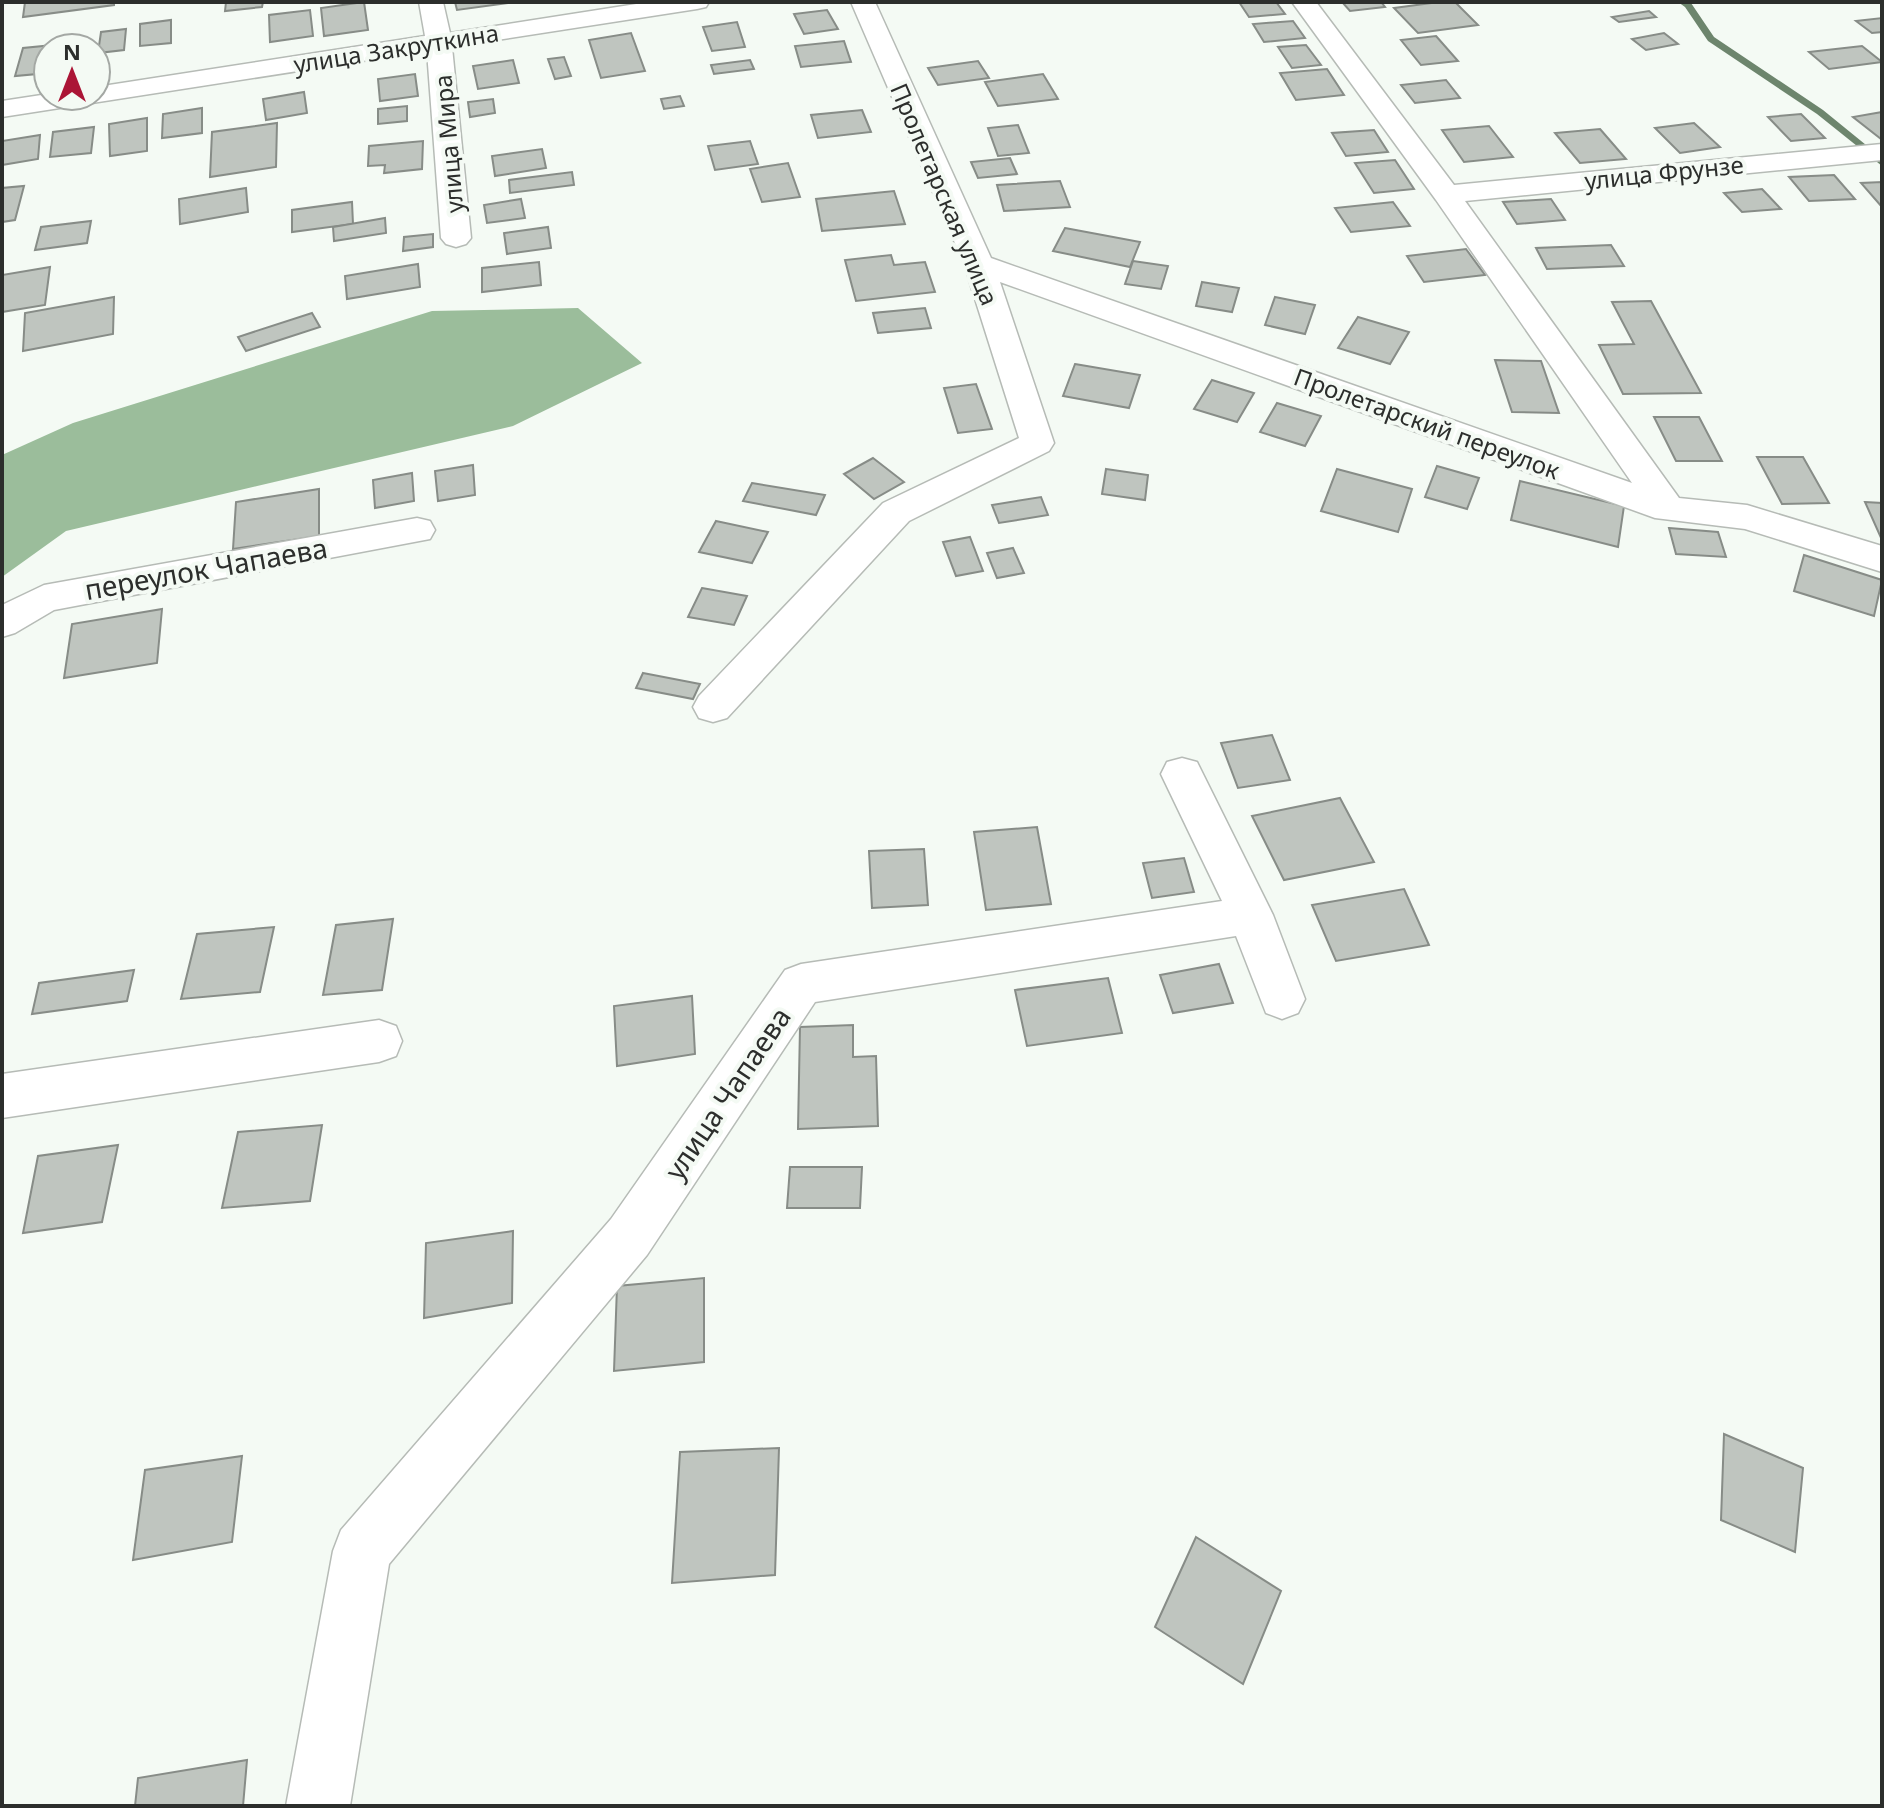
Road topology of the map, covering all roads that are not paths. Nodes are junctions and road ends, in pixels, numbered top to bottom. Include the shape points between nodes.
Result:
1 (431, 2) edge
2 (697, 2) edge
3 (863, 2) edge
4 (1304, 2) edge
5 (439, 42) junction
6 (112, 93) edge
7 (32, 104) edge
8 (2, 109) edge
9 (1882, 152) edge
10 (1446, 194) junction
11 (456, 238) dead end
12 (979, 264) junction
13 (1668, 509) junction
14 (417, 530) dead end
15 (1882, 559) edge
16 (2, 623) edge
17 (713, 707) dead end
18 (1182, 774) dead end
19 (1251, 915) junction
20 (1282, 999) dead end
21 (379, 1041) dead end
22 (2, 1096) edge
23 (318, 1806) edge

1 - 5 street, улица Мира
2 - 5 street, улица Закруткина
3 - 12 street, Пролетарская улица
4 - 10 street
5 - 6 street, улица Закруткина
5 - 11 street, улица Мира
7 - 8 street
9 - 10 street, улица Фрунзе
10 - 13 street
12 - 13 street, Пролетарский переулок
12 - 17 street, Пролетарская улица via 1037,443 896,512
13 - 15 street, Пролетарский переулок via 1747,517
14 - 16 street, переулок Чапаева via 44,598
18 - 19 street
19 - 20 street
19 - 23 street, улица Чапаева via 801,984 629,1237 362,1551
21 - 22 street

